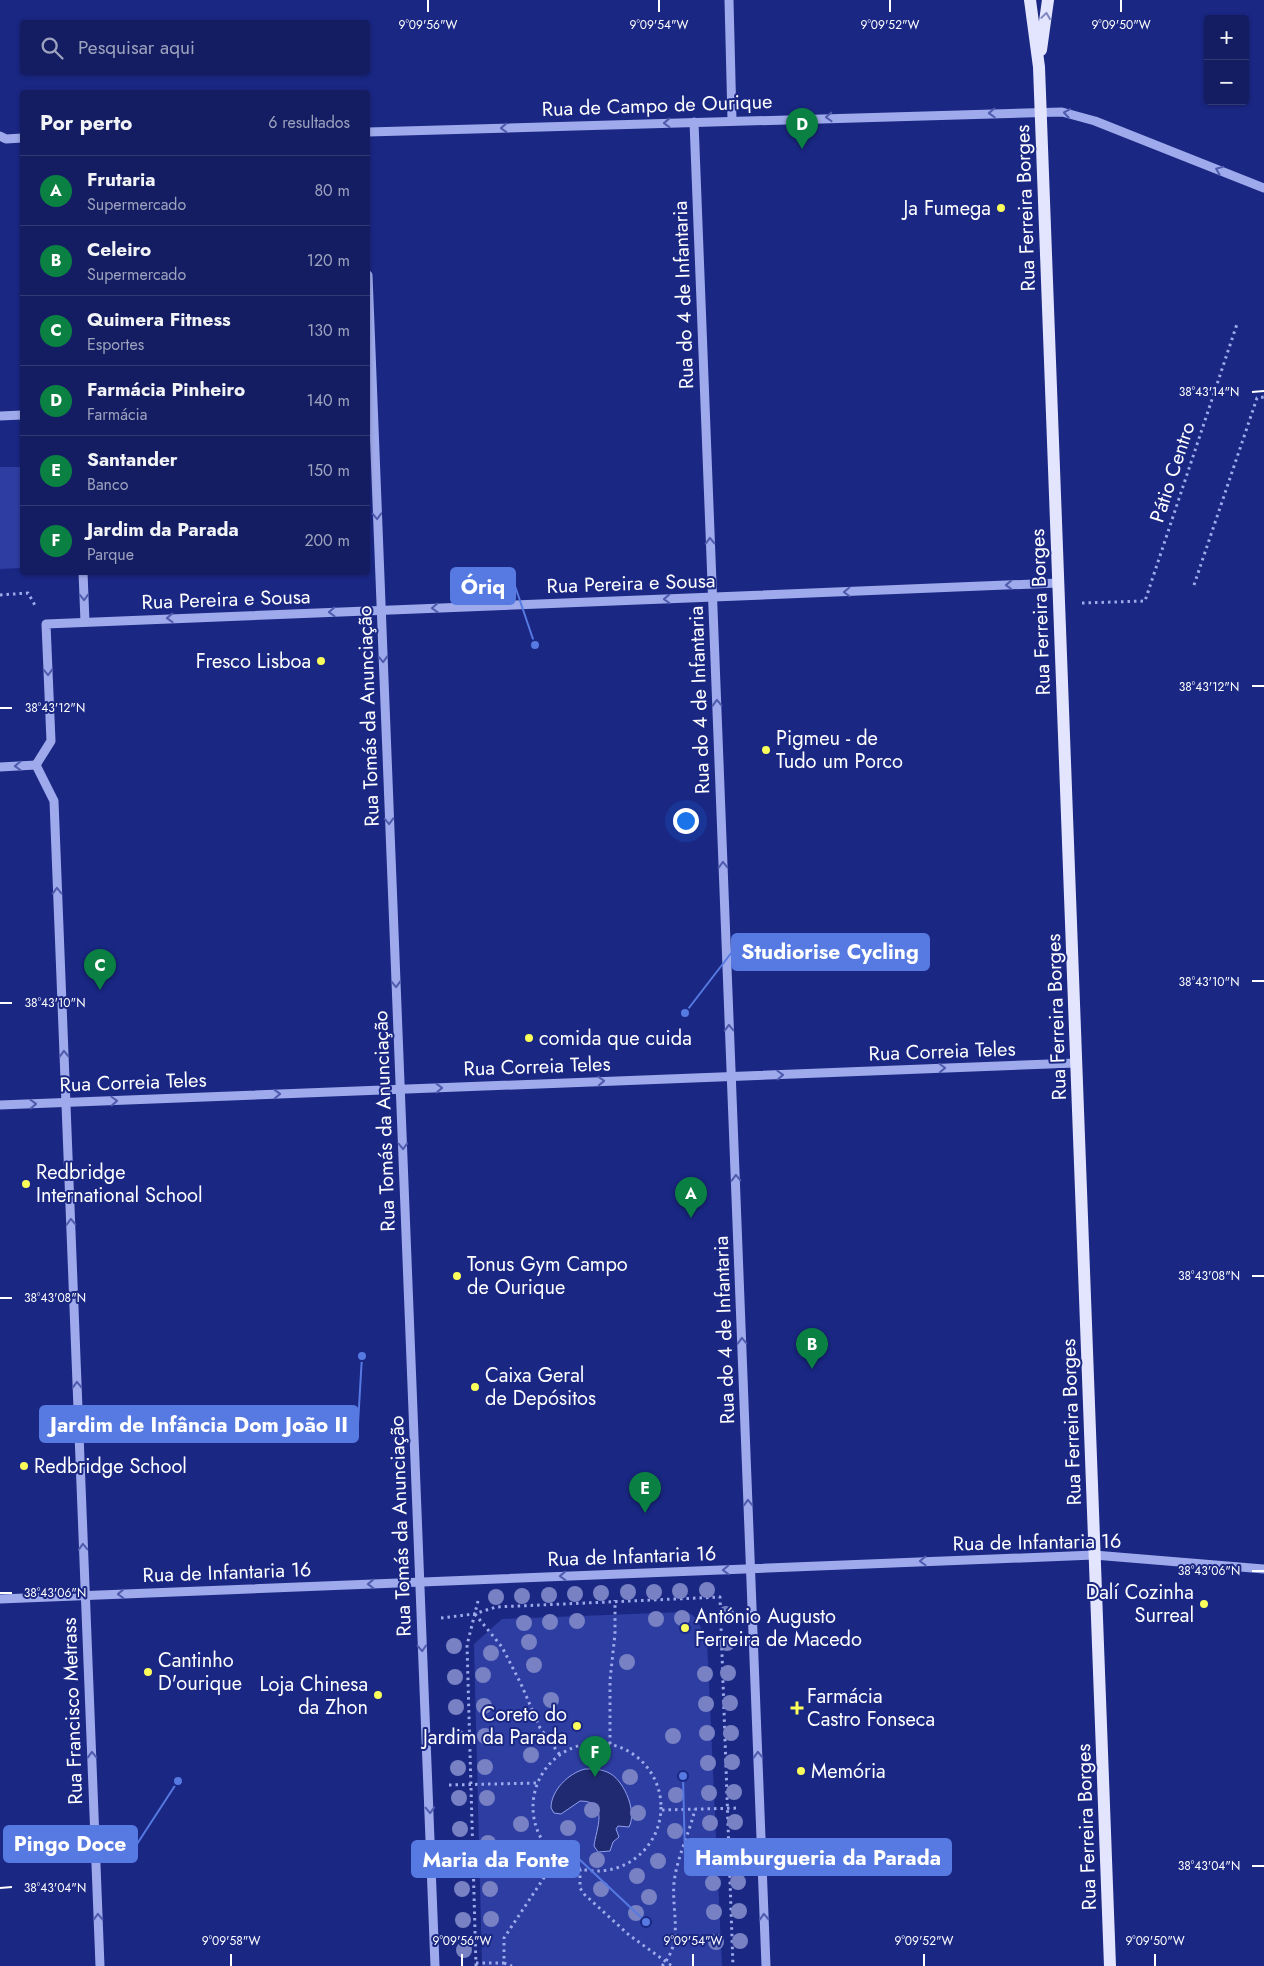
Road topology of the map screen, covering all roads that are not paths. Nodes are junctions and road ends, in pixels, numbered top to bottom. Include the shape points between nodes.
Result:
1 (729, 0) edge
2 (1030, 0) edge
3 (1048, 0) edge
4 (1039, 67) junction
5 (1040, 111) junction
6 (732, 120) junction
7 (694, 122) junction
8 (370, 132) edge
9 (0, 136) edge
10 (20, 138) edge
11 (1264, 188) edge
12 (370, 327) edge
13 (20, 415) edge
14 (0, 416) edge
15 (83, 575) edge
16 (1058, 583) junction
17 (712, 597) junction
18 (381, 610) junction
19 (85, 622) junction
20 (36, 766) junction
21 (0, 767) edge
22 (1076, 1063) junction
23 (731, 1076) junction
24 (400, 1089) junction
25 (66, 1102) junction
26 (0, 1105) edge
27 (1094, 1555) junction
28 (751, 1569) junction
29 (1264, 1569) edge
30 (420, 1582) junction
31 (85, 1596) junction
32 (0, 1599) edge
33 (100, 1966) edge
34 (435, 1966) edge
35 (766, 1966) edge
36 (1110, 1966) edge

1 - 6 street
2 - 4 main road
4 -> 3 main road
4 - 5 main road, Rua Ferreira Borges
5 -> 6 street, Rua de Campo de Ourique
11 -> 5 street, Rua de Campo de Ourique via 1082,116
5 - 16 main road, Rua Ferreira Borges
6 - 7 street, Rua de Campo de Ourique
7 -> 8 street, Rua de Campo de Ourique
17 -> 7 street, Rua do 4 de Infantaria
9 - 10 street
12 -> 18 street, Rua Tomás da Anunciação
13 - 14 street
15 -> 19 street
16 -> 17 street, Rua Pereira e Sousa
16 - 22 main road, Rua Ferreira Borges
17 -> 18 street, Rua Pereira e Sousa
23 -> 17 street, Rua do 4 de Infantaria
18 -> 19 street, Rua Pereira e Sousa
18 -> 24 street, Rua Tomás da Anunciação
19 -> 20 street, Rua Pereira e Sousa via 46,624 51,741
20 -> 21 street
25 -> 20 street, Rua Francisco Metrass via 54,801
23 -> 22 street, Rua Correia Teles
22 - 27 main road, Rua Ferreira Borges
24 -> 23 street, Rua Correia Teles
28 -> 23 street, Rua do 4 de Infantaria
25 -> 24 street, Rua Correia Teles
24 -> 30 street, Rua Tomás da Anunciação
26 -> 25 street, Rua Correia Teles
31 -> 25 street, Rua Francisco Metrass
27 -> 28 street, Rua de Infantaria 16
27 - 29 street, Rua de Infantaria 16
27 - 36 main road, Rua Ferreira Borges
28 -> 30 street, Rua de Infantaria 16
35 -> 28 street, Rua do 4 de Infantaria
30 -> 31 street, Rua de Infantaria 16
30 -> 34 street, Rua Tomás da Anunciação
31 - 32 street, Rua de Infantaria 16
33 -> 31 street, Rua Francisco Metrass

